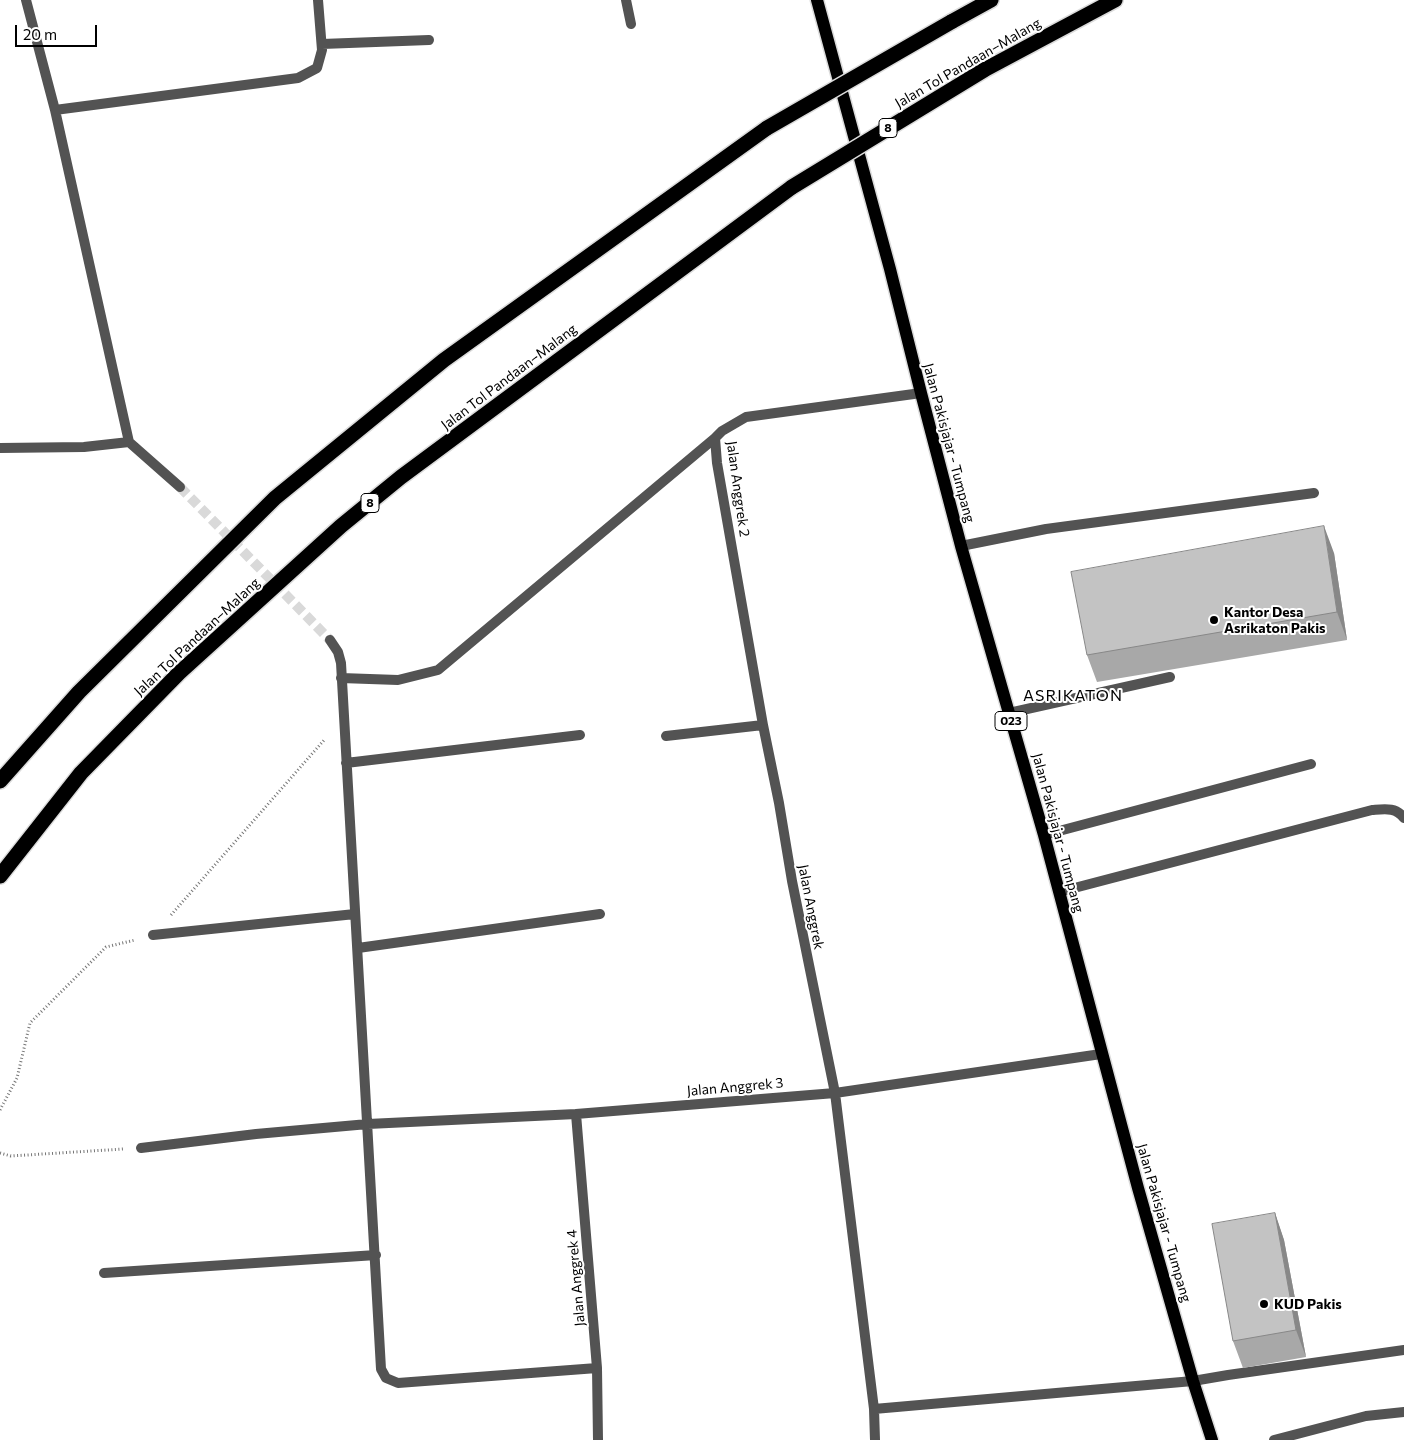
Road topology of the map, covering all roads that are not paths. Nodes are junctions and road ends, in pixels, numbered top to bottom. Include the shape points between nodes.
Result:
1 (26, 0) edge
2 (318, 0) edge
3 (626, 0) edge
4 (817, 0) edge
5 (991, 0) edge
6 (1115, 0) edge
7 (631, 24) dead end
8 (430, 40) dead end
9 (322, 44) junction
10 (55, 110) junction
11 (921, 393) junction
12 (715, 438) junction
13 (129, 442) junction
14 (0, 448) edge
15 (180, 487) tunnel mouth
16 (1314, 493) dead end
17 (961, 546) junction
18 (330, 640) tunnel mouth
19 (1170, 677) dead end
20 (341, 678) junction
21 (1009, 713) junction
22 (763, 726) junction
23 (580, 735) dead end
24 (666, 736) dead end
25 (346, 763) junction
26 (1311, 764) dead end
27 (0, 781) edge
28 (1404, 818) edge
29 (1044, 835) junction
30 (0, 876) edge
31 (1059, 892) junction
32 (355, 914) junction
33 (600, 914) dead end
34 (153, 935) road end
35 (358, 948) junction
36 (1102, 1054) junction
37 (835, 1093) junction
38 (576, 1114) junction
39 (368, 1124) junction
40 (141, 1148) road end
41 (376, 1255) junction
42 (104, 1273) dead end
43 (1404, 1350) edge
44 (597, 1368) junction
45 (1193, 1382) junction
46 (874, 1408) junction
47 (1404, 1412) edge
48 (598, 1440) edge
49 (875, 1440) edge
50 (1212, 1440) edge
51 (1274, 1440) edge

1 - 10 street
2 - 9 street
3 - 7 street
4 - 11 main road, Jalan Pakisjajar - Tumpang / 023
5 - 27 highway, bridge via 767,128 444,360 275,498 79,692
6 - 30 highway, Jalan Tol Pandaan–Malang / 8, bridge via 984,70 792,187 401,477 341,526 179,673 81,773
8 - 9 street
9 - 10 street via 317,68 298,78
10 - 13 street
11 - 12 street, Jalan Anggrek 2 via 746,417
11 - 17 main road, Jalan Pakisjajar - Tumpang / 023
12 - 20 street via 438,670 398,680
12 - 22 street, Jalan Anggrek 2
13 - 14 street via 84,447
13 - 15 street
16 - 17 street via 1046,529
17 - 21 main road, Jalan Pakisjajar - Tumpang / 023
18 - 20 street via 338,652
19 - 21 street
20 - 25 street
21 - 29 main road, Jalan Pakisjajar - Tumpang / 023
22 - 24 street
22 - 37 street, Jalan Anggrek
23 - 25 street
25 - 32 street
26 - 29 street
28 - 31 street via 1392,809 1372,810
29 - 31 main road, Jalan Pakisjajar - Tumpang / 023
31 - 36 main road, Jalan Pakisjajar - Tumpang / 023
32 - 34 street
32 - 35 street
33 - 35 street
35 - 39 street
36 - 37 street, Jalan Anggrek 3
36 - 45 main road, Jalan Pakisjajar - Tumpang / 023
37 - 38 street, Jalan Anggrek 3
37 - 46 street, Jalan Anggrek
38 - 39 street, Jalan Anggrek 3
38 - 44 street, Jalan Anggrek 4
39 - 40 street, Jalan Anggrek 3
39 - 41 street
41 - 42 street
41 - 44 street via 381,1369 386,1378 398,1382
43 - 45 street
44 - 48 street, Jalan Anggrek 4
45 - 46 street
45 - 50 main road, Jalan Pakisjajar - Tumpang / 023
46 - 49 street, Jalan Anggrek
47 - 51 street via 1366,1416

